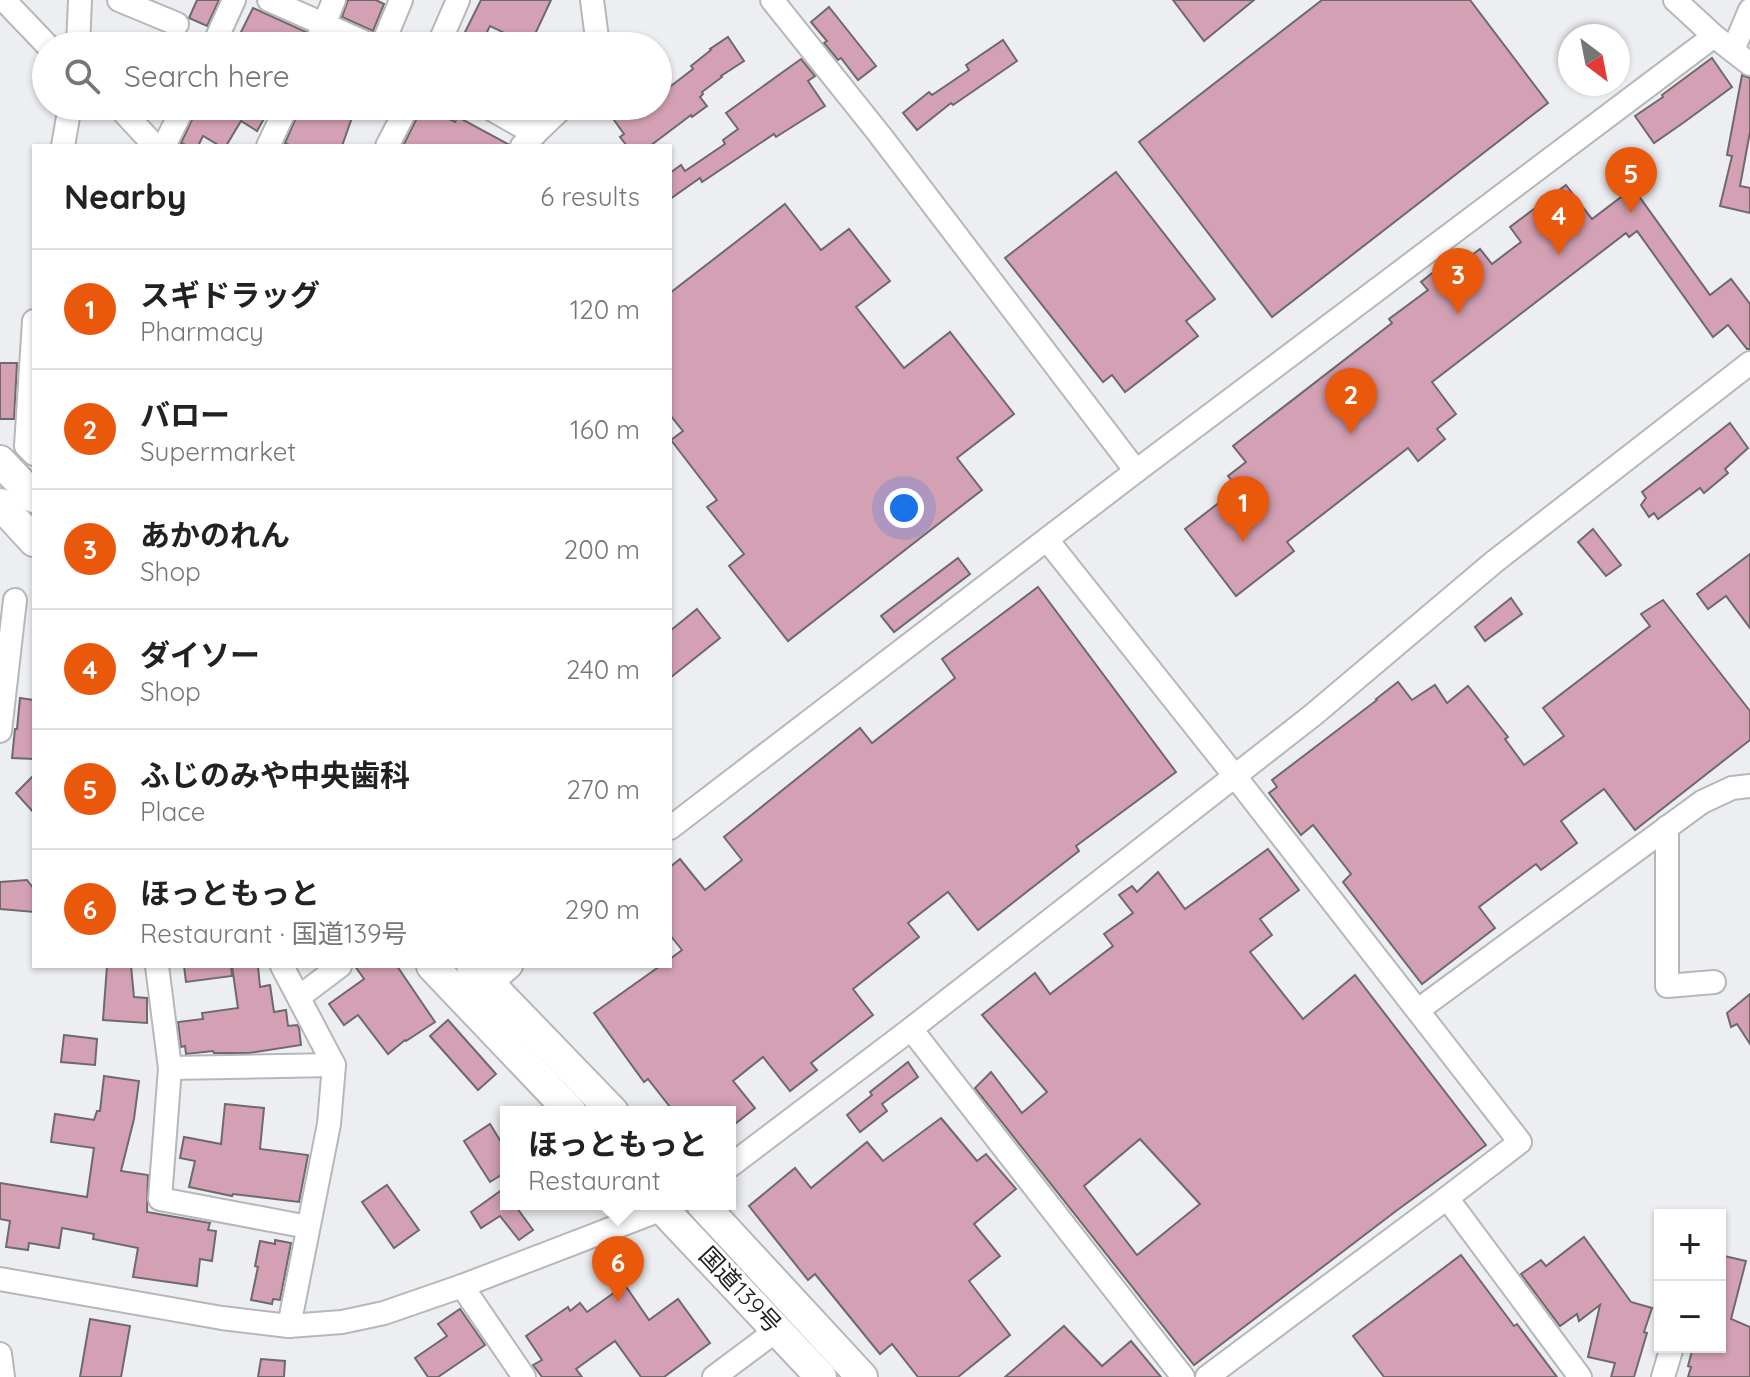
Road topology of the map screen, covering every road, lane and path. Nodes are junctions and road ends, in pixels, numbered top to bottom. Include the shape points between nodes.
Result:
1 (4, 0) edge
2 (80, 0) edge
3 (119, 0) edge
4 (234, 0) edge
5 (269, 0) edge
6 (334, 0) edge
7 (401, 0) edge
8 (458, 0) edge
9 (592, 0) edge
10 (772, 0) edge
11 (1675, 0) edge
12 (1750, 10) edge
13 (177, 24) dead end
14 (324, 25) junction
15 (35, 32) edge
16 (79, 32) edge
17 (219, 32) edge
18 (321, 32) edge
19 (340, 32) edge
20 (388, 32) edge
21 (444, 32) edge
22 (596, 32) edge
23 (1714, 36) junction
24 (1741, 57) edge
25 (68, 120) edge
26 (131, 120) edge
27 (177, 120) edge
28 (280, 120) edge
29 (401, 120) edge
30 (503, 120) edge
31 (551, 120) edge
32 (530, 142) edge
33 (63, 144) edge
34 (153, 144) edge
35 (165, 144) edge
36 (269, 144) edge
37 (388, 144) edge
38 (32, 352) edge
39 (1750, 363) edge
40 (32, 452) edge
41 (0, 461) edge
42 (1136, 471) junction
43 (32, 495) edge
44 (0, 504) edge
45 (32, 539) edge
46 (1048, 541) junction
47 (15, 600) dead end
48 (0, 731) edge
49 (1234, 775) junction
50 (1750, 786) edge
51 (672, 826) edge
52 (1667, 827) junction
53 (157, 968) edge
54 (283, 968) edge
55 (337, 968) edge
56 (434, 968) edge
57 (491, 972) edge
58 (1714, 982) dead end
59 (299, 997) junction
60 (1418, 1010) junction
61 (911, 1029) junction
62 (334, 1065) junction
63 (170, 1068) junction
64 (565, 1106) edge
65 (608, 1106) edge
66 (736, 1161) edge
67 (1447, 1198) junction
68 (655, 1210) edge
69 (669, 1210) edge
70 (708, 1210) edge
71 (308, 1227) junction
72 (0, 1279) edge
73 (462, 1286) junction
74 (289, 1326) junction
75 (777, 1330) junction
76 (1670, 1353) edge
77 (0, 1354) edge
78 (3, 1377) edge
79 (524, 1377) edge
80 (714, 1377) edge
81 (821, 1377) edge
82 (862, 1377) edge
83 (1183, 1377) edge
84 (1207, 1377) edge
85 (1580, 1377) edge
86 (1663, 1377) edge

1 - 15 street
2 - 16 street
3 - 13 street
4 - 17 street
5 - 14 street
6 - 14 street
7 - 20 street
8 - 21 street
9 - 22 street
10 - 42 street
11 - 23 street
12 - 24 street
14 - 18 street
14 - 19 street
23 - 24 street
23 - 42 street
25 - 33 street
26 - 34 street
27 - 35 street
28 - 36 street
29 - 37 street
30 - 32 street
31 - 32 street
38 - 40 street via 26,446
39 - 49 street via 1494,562
41 - 43 highway
42 - 46 street
44 - 45 highway
46 - 49 street
46 - 51 street
47 - 48 street
49 - 60 street
49 - 61 street
50 - 52 street via 1702,802
52 - 58 street via 1668,996
52 - 60 street
53 - 63 street
54 - 59 street
55 - 59 street
56 - 64 highway
57 - 65 highway
59 - 62 street
60 - 67 street via 1520,1142
61 - 66 street
61 - 83 street
62 - 63 street
62 - 71 street via 329,1124
63 - 71 street via 160,1199
67 - 84 street
67 - 85 street
68 - 73 street
69 - 75 highway, 国道139号
70 - 82 highway, 国道139号
71 - 74 street
72 - 74 street
73 - 74 street via 384,1313
73 - 79 street
75 - 80 street
75 - 81 highway, 国道139号
76 - 86 street
77 - 78 street

